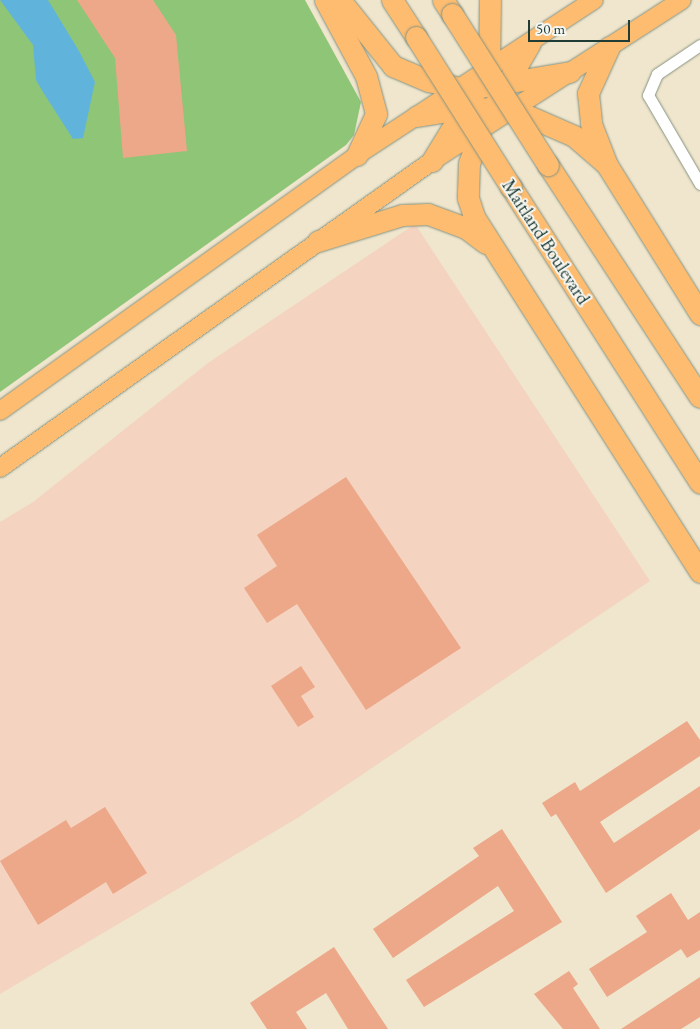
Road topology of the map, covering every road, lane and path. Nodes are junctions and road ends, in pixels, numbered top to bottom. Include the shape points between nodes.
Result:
1 (325, 0) edge
2 (340, 0) edge
3 (392, 0) edge
4 (490, 0) edge
5 (593, 0) edge
6 (682, 0) edge
7 (448, 7) edge
8 (530, 44) junction
9 (614, 44) junction
10 (700, 45) edge
11 (570, 72) junction
12 (485, 78) junction
13 (505, 84) junction
14 (459, 88) junction
15 (468, 108) junction
16 (502, 108) junction
17 (417, 116) junction
18 (480, 130) junction
19 (357, 155) junction
20 (432, 161) junction
21 (607, 165) junction
22 (700, 184) edge
23 (318, 241) junction
24 (495, 249) junction
25 (700, 314) edge
26 (700, 397) edge
27 (0, 412) edge
28 (0, 468) edge
29 (700, 483) edge
30 (700, 572) edge

1 - 19 highway via 366,76 376,114
2 - 14 highway via 393,66
3 - 29 highway, Maitland Boulevard, bridge
4 - 12 highway
5 - 8 main road
6 - 9 main road
7 - 26 highway, bridge
8 - 12 main road
8 - 13 highway
9 - 11 main road
9 - 21 highway via 595,72 588,110
10 - 22 street via 664,68 648,85 651,107
11 - 13 highway
11 - 16 main road
12 - 13 highway
12 - 14 highway
12 - 15 highway
13 - 16 highway
14 - 17 main road
15 - 16 highway
15 - 17 highway
15 - 20 highway
16 - 18 highway
16 - 21 highway via 574,136
17 - 19 main road
18 - 20 main road
18 - 24 highway via 469,162 468,198
19 - 27 main road
20 - 23 main road
21 - 25 highway
23 - 24 highway via 402,215 428,214 466,228
23 - 28 main road
24 - 30 highway

